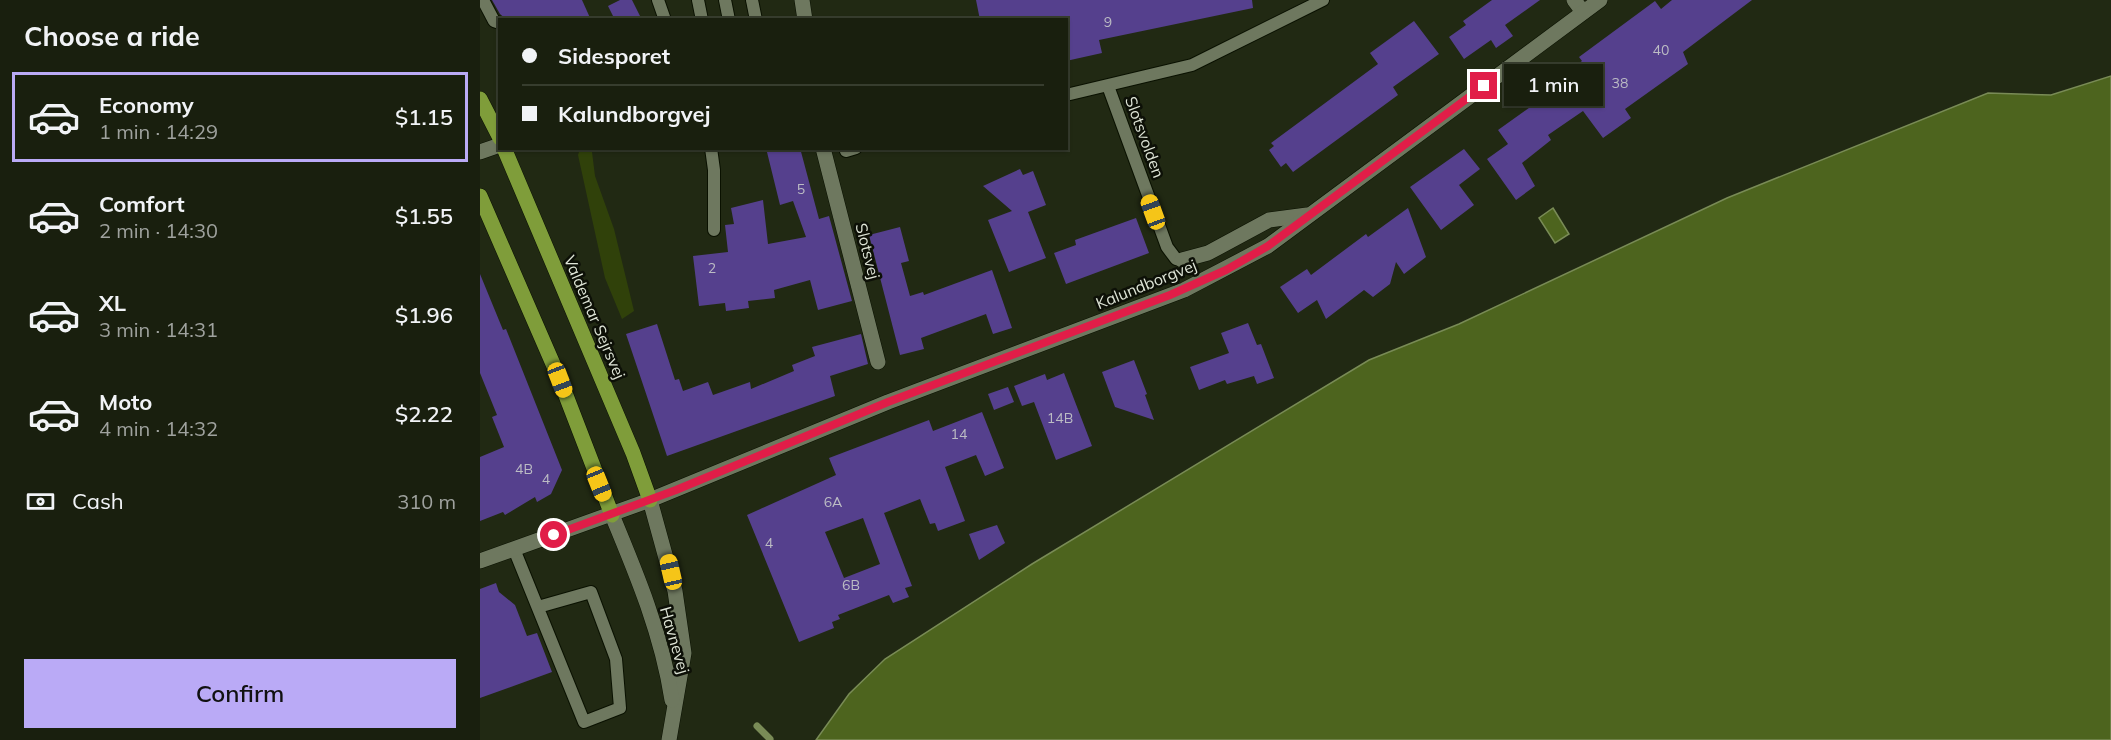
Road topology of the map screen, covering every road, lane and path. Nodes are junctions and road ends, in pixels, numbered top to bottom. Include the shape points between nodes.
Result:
1 (658, 0) edge
2 (698, 0) edge
3 (725, 0) edge
4 (753, 0) edge
5 (802, 0) edge
6 (1323, 0) edge
7 (1600, 0) edge
8 (488, 4) edge
9 (1579, 6) edge
10 (664, 18) edge
11 (702, 18) edge
12 (729, 18) edge
13 (756, 18) edge
14 (805, 18) edge
15 (498, 22) edge
16 (1108, 86) junction
17 (1068, 95) edge
18 (480, 99) edge
19 (498, 134) edge
20 (498, 146) edge
21 (505, 150) edge
22 (711, 150) edge
23 (824, 150) edge
24 (480, 152) edge
25 (480, 196) edge
26 (1310, 215) junction
27 (714, 230) dead end
28 (1182, 260) joint
29 (878, 362) dead end
30 (650, 500) junction
31 (612, 515) junction
32 (514, 549) junction
33 (480, 561) edge
34 (538, 607) junction
35 (673, 709) junction
36 (669, 740) edge

1 - 10 lane
2 - 11 lane
3 - 12 lane
4 - 13 lane
5 - 14 street
6 - 16 lane, Slotsvolden via 1192,65
7 - 9 street, Kalundborgvej
8 - 15 lane via 494,21
9 - 26 street, Kalundborgvej
16 - 17 lane, Slotsvolden
16 - 28 lane, Slotsvolden via 1167,247 1176,259
18 - 19 main road
20 - 24 street
21 - 30 main road, Valdemar Sejrsvej
22 - 27 lane
23 - 29 street, Slotsvej
25 - 31 main road via 560,380
26 - 28 street via 1269,220 1208,253
26 - 30 street, Kalundborgvej via 1258,252 1184,290 888,402
30 - 31 street, Kalundborgvej
30 - 35 street, Havnevej via 667,554 682,629 683,669
31 - 32 street, Kalundborgvej
31 - 35 street, Havnevej via 658,635
32 - 33 street, Kalundborgvej
32 - 34 lane
34 - 34 lane via 584,722 620,708 616,659 591,592
35 - 36 street, Havnevej

